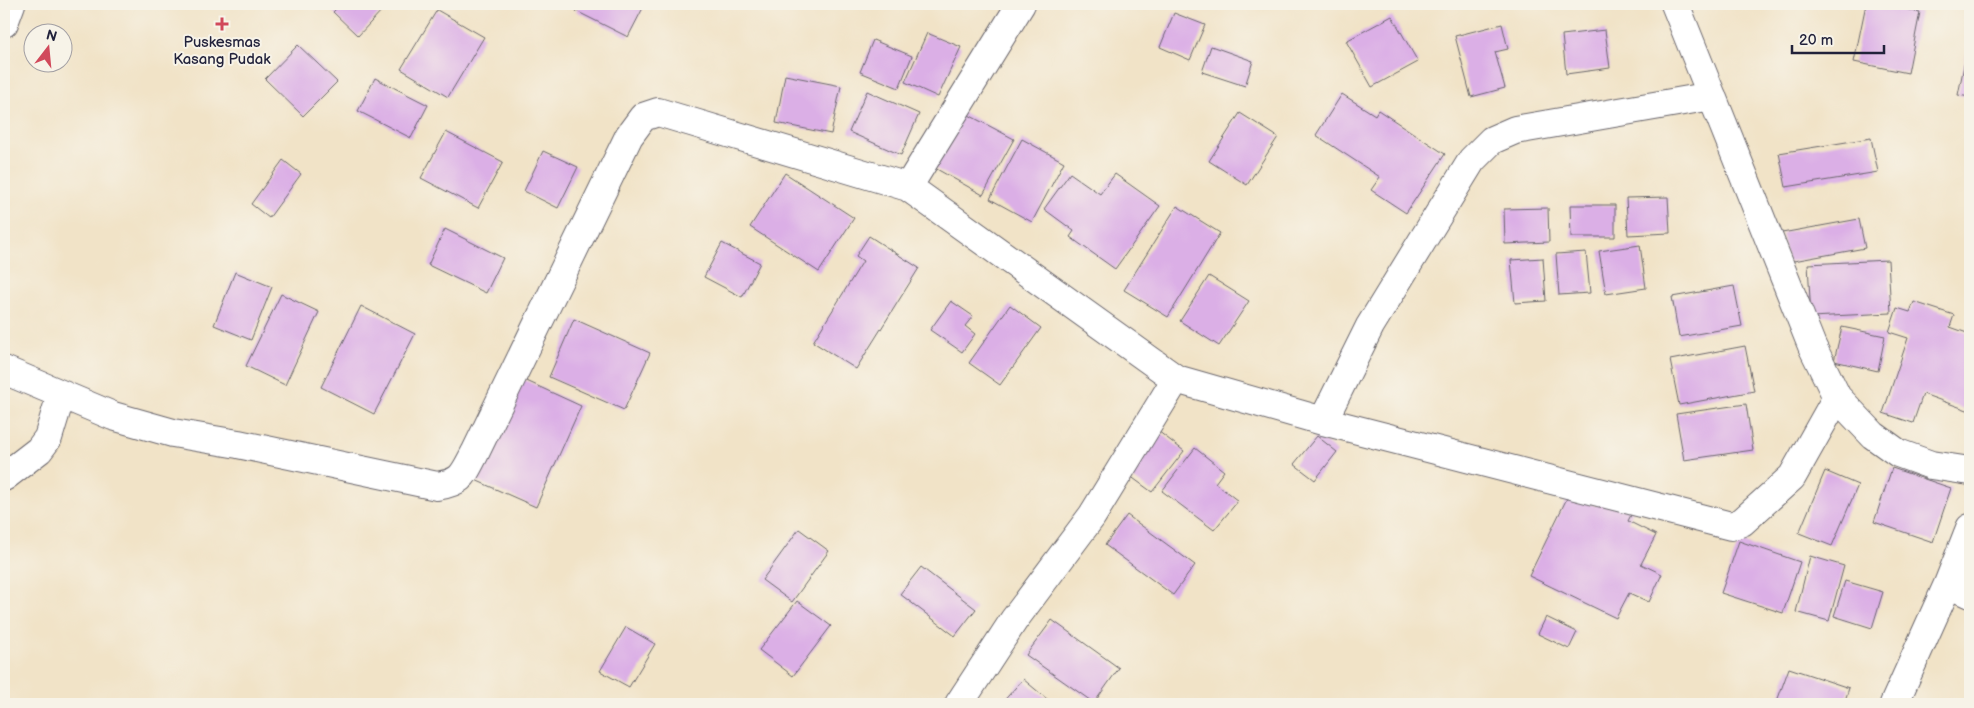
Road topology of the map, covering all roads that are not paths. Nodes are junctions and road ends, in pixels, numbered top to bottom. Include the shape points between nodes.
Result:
1 (11, 4) edge
2 (1021, 4) edge
3 (1675, 4) edge
4 (4, 23) edge
5 (1712, 96) junction
6 (908, 187) junction
7 (4, 370) edge
8 (1176, 379) junction
9 (61, 395) junction
10 (1838, 397) junction
11 (1323, 421) junction
12 (1970, 471) edge
13 (4, 477) edge
14 (1970, 528) edge
15 (1959, 589) edge
16 (959, 704) edge
17 (1894, 704) edge

1 - 4 street
2 - 6 street
3 - 5 street
5 - 10 street via 1812,346
5 - 11 street via 1515,130 1492,140 1472,160 1370,326
6 - 8 street
6 - 9 street via 658,112 644,117 629,136 475,453 454,484 437,486 174,433 114,416
7 - 9 street
8 - 11 street
8 - 16 street via 1092,516 1014,620
9 - 13 street via 48,438 39,450
10 - 11 street via 1792,476 1742,522 1731,526
10 - 12 street via 1873,435 1898,453 1931,465
14 - 15 street
15 - 17 street

